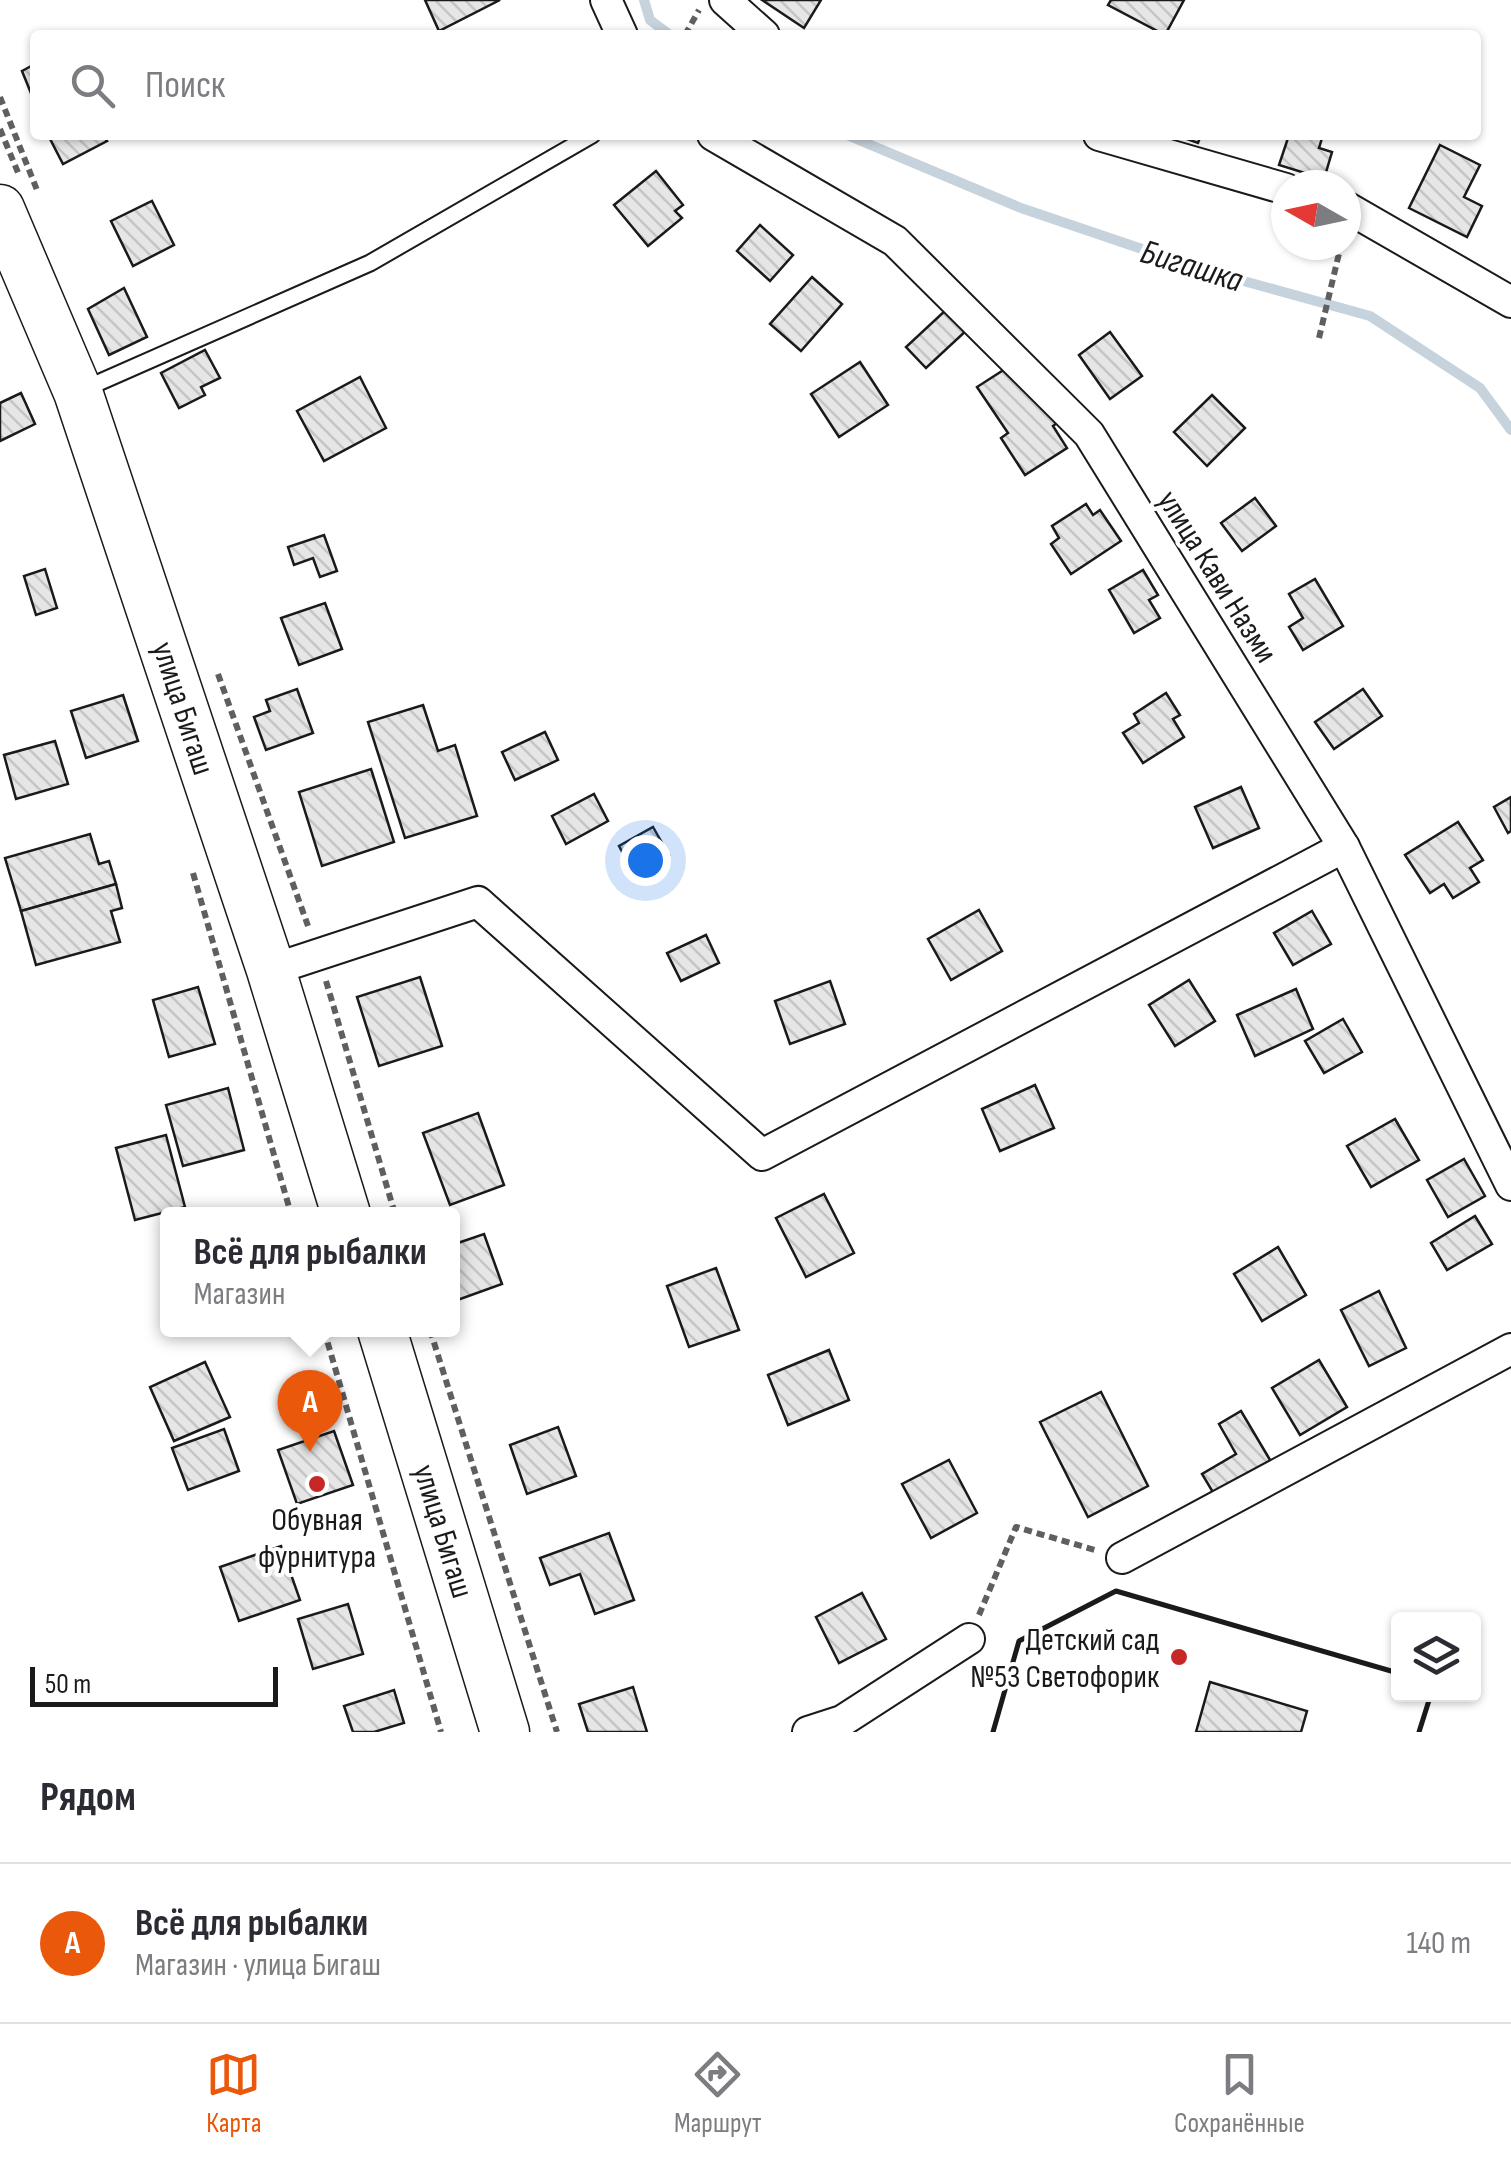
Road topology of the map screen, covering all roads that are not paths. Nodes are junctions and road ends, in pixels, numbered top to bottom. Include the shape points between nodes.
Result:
1 (606, 0) edge
2 (725, 0) edge
3 (620, 30) edge
4 (758, 30) edge
5 (583, 140) edge
6 (722, 140) edge
7 (1117, 140) edge
8 (1271, 185) edge
9 (0, 209) edge
10 (1361, 216) edge
11 (1511, 302) edge
12 (78, 392) junction
13 (1344, 847) junction
14 (271, 970) junction
15 (1511, 1184) edge
16 (344, 1207) edge
17 (384, 1337) edge
18 (1511, 1349) edge
19 (1122, 1558) road end
20 (969, 1639) road end
21 (840, 1727) edge
22 (505, 1732) edge
23 (808, 1732) edge

1 - 3 street
2 - 4 street
5 - 12 lane via 370,264
6 - 13 street, улица Кави Назми via 895,242 1089,434
7 - 8 street
9 - 12 main road, улица Бигаш
10 - 11 street
12 - 14 main road, улица Бигаш
13 - 14 street via 762,1155 478,902
13 - 15 street, улица Кави Назми
14 - 16 main road, улица Бигаш
17 - 22 main road, улица Бигаш
18 - 19 street
20 - 21 street
21 - 23 street

